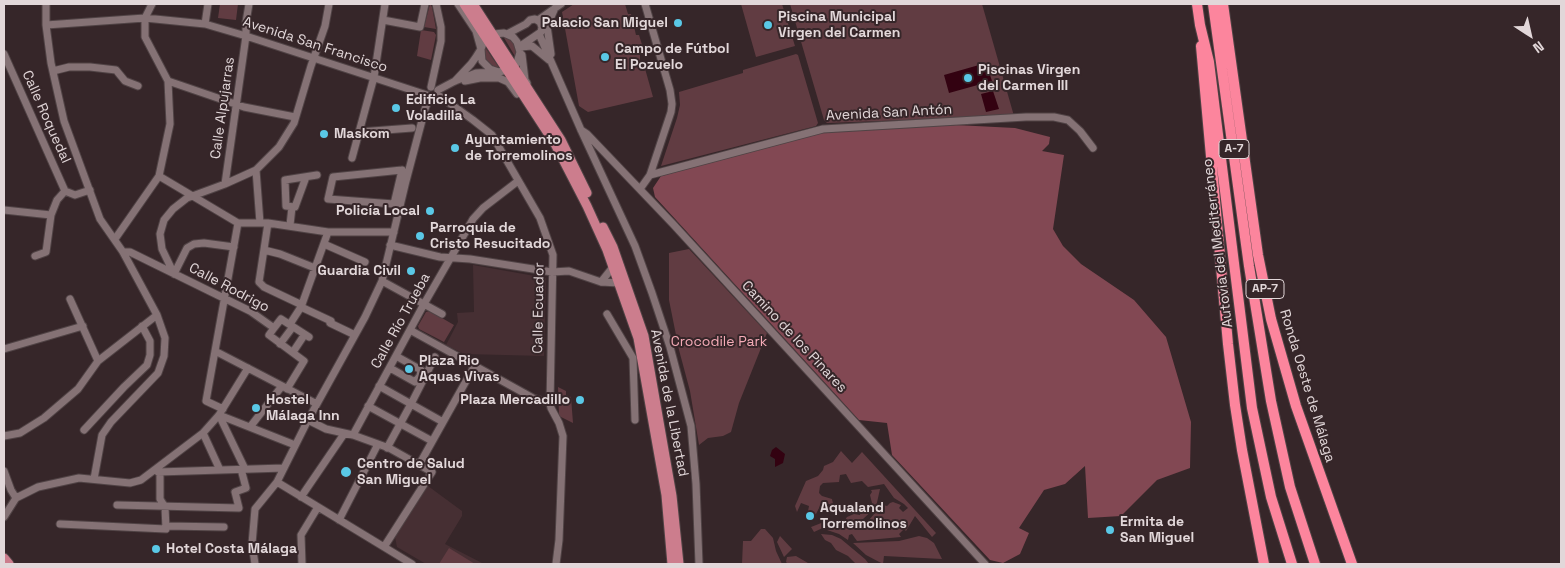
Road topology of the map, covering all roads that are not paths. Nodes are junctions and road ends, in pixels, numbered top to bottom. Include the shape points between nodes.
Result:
1 (46, 4) edge
2 (152, 4) edge
3 (208, 4) edge
4 (249, 4) edge
5 (329, 4) edge
6 (385, 4) edge
7 (425, 4) edge
8 (436, 4) edge
9 (458, 4) edge
10 (464, 4) edge
11 (473, 4) edge
12 (645, 4) edge
13 (1197, 4) edge
14 (1213, 4) edge
15 (1223, 4) edge
16 (558, 6) edge
17 (144, 18) junction
18 (383, 20) junction
19 (538, 20) junction
20 (205, 24) junction
21 (526, 24) junction
22 (1200, 25) junction
23 (46, 26) junction
24 (498, 35) junction
25 (537, 35) junction
26 (246, 36) junction
27 (519, 47) junction
28 (481, 48) junction
29 (4, 54) edge
30 (314, 58) junction
31 (552, 61) junction
32 (7, 69) edge
33 (511, 69) junction
34 (53, 71) junction
35 (497, 75) junction
36 (374, 77) junction
37 (168, 81) junction
38 (455, 81) junction
39 (138, 86) dead end
40 (431, 87) junction
41 (438, 93) junction
42 (428, 97) junction
43 (537, 103) junction
44 (237, 105) junction
45 (295, 117) junction
46 (412, 128) dead end
47 (581, 130) junction
48 (359, 132) junction
49 (555, 144) junction
50 (1092, 148) dead end
51 (352, 158) dead end
52 (256, 170) junction
53 (317, 175) dead end
54 (159, 176) junction
55 (650, 176) junction
56 (306, 177) junction
57 (518, 181) junction
58 (225, 184) junction
59 (640, 189) junction
60 (90, 190) junction
61 (65, 191) junction
62 (194, 196) junction
63 (394, 204) joint
64 (292, 207) junction
65 (4, 210) edge
66 (51, 215) junction
67 (238, 223) junction
68 (260, 223) junction
69 (268, 223) junction
70 (290, 225) junction
71 (328, 232) junction
72 (394, 232) junction
73 (115, 238) junction
74 (324, 244) junction
75 (390, 245) junction
76 (234, 247) junction
77 (264, 250) junction
78 (123, 252) junction
79 (35, 256) dead end
80 (451, 258) junction
81 (365, 262) dead end
82 (613, 266) junction
83 (315, 268) junction
84 (552, 272) junction
85 (174, 274) junction
86 (382, 281) junction
87 (601, 282) junction
88 (619, 283) junction
89 (70, 299) dead end
90 (225, 299) junction
91 (424, 304) junction
92 (302, 306) junction
93 (442, 314) dead end
94 (607, 314) dead end
95 (157, 315) junction
96 (83, 326) junction
97 (142, 326) junction
98 (291, 326) junction
99 (274, 328) junction
100 (410, 330) junction
101 (355, 335) junction
102 (280, 344) junction
103 (4, 349) edge
104 (215, 351) junction
105 (293, 352) junction
106 (396, 356) junction
107 (435, 357) dead end
108 (98, 361) junction
109 (475, 365) junction
110 (248, 368) junction
111 (390, 368) junction
112 (379, 386) junction
113 (285, 388) junction
114 (550, 403) junction
115 (317, 404) junction
116 (411, 404) junction
117 (368, 406) junction
118 (221, 412) junction
119 (308, 420) junction
120 (634, 420) dead end
121 (443, 422) junction
122 (400, 424) junction
123 (250, 427) junction
124 (84, 430) dead end
125 (203, 433) junction
126 (344, 434) junction
127 (353, 435) junction
128 (4, 436) edge
129 (432, 441) junction
130 (378, 444) junction
131 (295, 445) junction
132 (387, 448) junction
133 (419, 465) junction
134 (284, 468) junction
135 (243, 469) junction
136 (220, 470) junction
137 (4, 471) edge
138 (156, 472) junction
139 (94, 479) junction
140 (277, 482) junction
141 (301, 496) junction
142 (16, 498) junction
143 (117, 506) dead end
144 (165, 507) junction
145 (318, 507) junction
146 (4, 517) edge
147 (340, 520) junction
148 (60, 524) dead end
149 (166, 526) junction
150 (224, 527) dead end
151 (384, 547) junction
152 (4, 558) edge
153 (9, 564) edge
154 (255, 564) edge
155 (302, 564) edge
156 (412, 564) edge
157 (556, 564) edge
158 (672, 564) edge
159 (679, 564) edge
160 (700, 564) edge
161 (985, 564) edge
162 (1264, 564) edge
163 (1292, 564) edge
164 (1315, 564) edge
165 (1352, 564) edge

1 - 23 street
2 - 17 street
3 - 20 street
4 - 26 street, Calle Alpujarras
5 - 30 street
6 - 18 street
7 - 18 street via 420,27
8 - 40 street via 441,41
9 - 28 street via 476,31
10 - 24 main road
11 - 24 main road
12 - 55 street via 672,104
13 - 22 highway, Autovía del Mediterráneo / A-7
14 - 164 highway, Autovía del Mediterráneo / A-7 via 1271,401 1290,487
15 - 165 highway, Ronda Oeste de Málaga / AP-7 via 1258,255 1271,319 1296,406
16 - 19 street
16 - 31 street via 547,26
17 - 20 street, Avenida San Francisco
17 - 23 street, Avenida San Francisco
17 - 37 street via 145,37
18 - 36 street
19 - 21 street via 530,20
19 - 25 street via 542,27
20 - 26 street, Avenida San Francisco
21 - 24 street
21 - 25 street via 527,32
22 - 162 highway via 1234,396
22 - 163 highway, Autovía del Mediterráneo / A-7 via 1209,62 1252,408 1271,497
23 - 34 street
24 - 27 street via 517,42
24 - 28 street
24 - 33 main road, Avenida de la Libertad
25 - 27 street
25 - 31 street
26 - 30 street, Avenida San Francisco
26 - 44 street, Calle Alpujarras
27 - 31 street via 532,46
27 - 33 street via 520,58
27 - 43 street via 525,80
28 - 35 street via 482,61
28 - 38 street
29 - 32 street, Calle Roquedal
30 - 36 street, Avenida San Francisco
30 - 45 street
31 - 47 street
32 - 61 street, Calle Roquedal
33 - 35 street
33 - 43 main road, Avenida de la Libertad
33 - 49 main road, Avenida de la Libertad
34 - 39 street via 70,67 116,70 125,81
34 - 60 street via 64,121
35 - 38 street via 476,73
35 - 49 street via 513,88 548,141
36 - 42 street, Avenida San Francisco
36 - 48 street
37 - 44 street
37 - 54 street via 170,124
38 - 41 street
40 - 41 street via 435,87
40 - 42 street via 427,90
41 - 42 street via 436,98
41 - 57 street, Calle Ecuador via 492,135
42 - 72 street
43 - 159 main road, Avenida de la Libertad via 561,140 613,247 644,336 672,496
44 - 45 street
44 - 58 street, Calle Alpujarras
45 - 52 street via 279,147
46 - 48 street
47 - 59 street, Camino de los Pinares
47 - 160 street via 634,246 670,347 691,426
48 - 51 street
49 - 82 main road, Avenida de la Libertad
50 - 55 street, Avenida San Antón via 1068,120 1054,117 823,129
52 - 58 street
52 - 68 street
53 - 56 street
54 - 62 street
54 - 73 street
55 - 59 street
56 - 64 street via 296,207
56 - 64 street via 285,180 286,206
57 - 80 street, Calle Río Trueba via 473,219
57 - 84 street, Calle Ecuador via 540,218 553,255
58 - 62 street
59 - 161 street, Camino de los Pinares
60 - 61 street via 76,195
60 - 73 street via 100,219
61 - 66 street
62 - 67 street
62 - 85 street via 173,208 164,220 160,234 162,249
63 - 63 street via 328,199 333,177 402,170
64 - 70 street
65 - 66 street
66 - 79 street via 46,252
67 - 68 street
67 - 76 street
68 - 69 street
69 - 70 street
69 - 77 street
70 - 71 street
71 - 72 street
71 - 74 street
72 - 75 street
73 - 78 street
74 - 81 street
74 - 83 street
75 - 80 street
75 - 86 street
76 - 85 street via 194,244 187,248
76 - 90 street
77 - 83 street
77 - 92 street via 259,279 261,285
78 - 85 street, Calle Rodrigo via 130,252
78 - 95 street
80 - 84 street
80 - 91 street, Calle Río Trueba
82 - 87 street
82 - 88 main road, Avenida de la Libertad
83 - 92 street
84 - 87 street via 569,271
84 - 114 street, Calle Ecuador
85 - 90 street, Calle Rodrigo
86 - 91 street
86 - 101 street
87 - 88 street
88 - 158 main road, Avenida de la Libertad via 638,338 666,495
89 - 96 street
90 - 99 street, Calle Rodrigo
90 - 104 street
91 - 93 street
91 - 100 street, Calle Río Trueba
92 - 98 street
92 - 101 street
94 - 120 street via 633,358
95 - 97 street
95 - 139 street via 165,338 164,356 158,373 102,435
96 - 103 street
96 - 108 street
97 - 108 street
97 - 124 street via 150,342 147,365
98 - 99 street via 281,319
98 - 102 street
98 - 105 street via 306,337
99 - 102 street, Calle Rodrigo via 269,335
100 - 106 street, Calle Río Trueba
100 - 109 street
101 - 115 street
102 - 105 street
104 - 110 street
104 - 118 street via 206,400
105 - 113 street via 304,361
106 - 111 street, Calle Río Trueba
106 - 111 street via 421,370 420,376 415,382
107 - 116 street
108 - 128 street via 78,389 44,418 20,433
109 - 114 street via 533,398
109 - 121 street
110 - 113 street
110 - 118 street
111 - 112 street, Calle Río Trueba
112 - 116 street
112 - 117 street, Calle Río Trueba
113 - 115 street
113 - 123 street
114 - 157 street, Calle Ecuador via 563,436
115 - 119 street
116 - 121 street
116 - 122 street
117 - 122 street
117 - 127 street, Calle Río Trueba
118 - 123 street
118 - 125 street
118 - 135 street
119 - 126 street
119 - 131 street
121 - 129 street
122 - 129 street
122 - 132 street
123 - 131 street
125 - 136 street
125 - 138 street
126 - 127 street
126 - 141 street
127 - 130 street
129 - 133 street
130 - 132 street
130 - 147 street
131 - 134 street
132 - 133 street
133 - 151 street via 432,472
134 - 135 street
134 - 140 street
135 - 136 street
135 - 144 street via 246,488 235,492 239,508
136 - 138 street
137 - 142 street
138 - 139 street via 130,483
138 - 144 street via 160,499
139 - 142 street via 79,478 38,487
140 - 141 street
140 - 154 street via 255,509 252,544
141 - 145 street
142 - 146 street
143 - 144 street
144 - 149 street
145 - 147 street
145 - 155 street via 301,536
147 - 151 street
148 - 149 street via 166,529
149 - 150 street
151 - 156 street
152 - 153 main road

